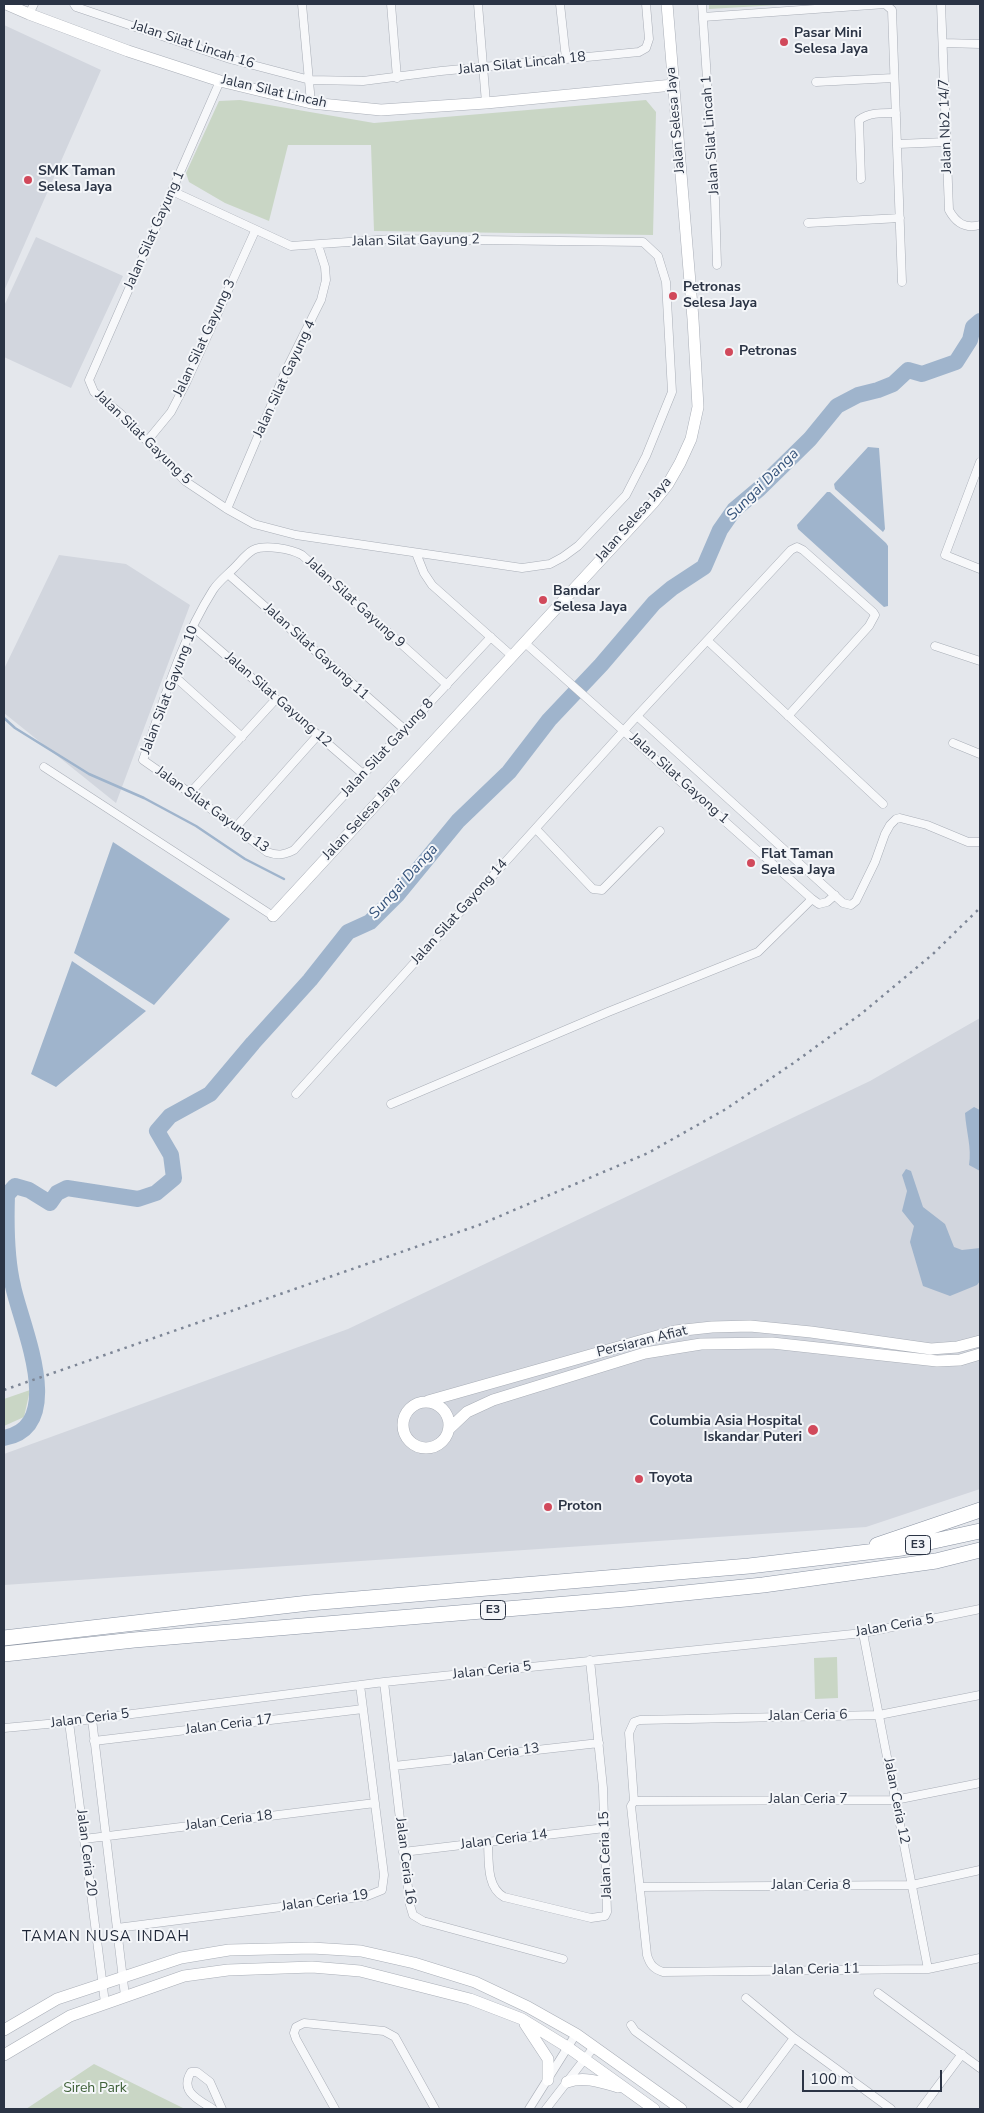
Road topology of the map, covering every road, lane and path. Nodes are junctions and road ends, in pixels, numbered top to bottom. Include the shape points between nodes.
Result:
1 (6, 4) edge
2 (302, 4) edge
3 (391, 4) edge
4 (478, 4) edge
5 (560, 4) edge
6 (646, 4) edge
7 (668, 4) edge
8 (702, 4) edge
9 (941, 4) edge
10 (75, 6) edge
11 (32, 9) edge
12 (703, 17) junction
13 (944, 43) junction
14 (980, 44) edge
15 (566, 59) junction
16 (484, 68) junction
17 (397, 78) junction
18 (893, 78) junction
19 (220, 80) junction
20 (310, 80) junction
21 (816, 82) dead end
22 (673, 86) junction
23 (311, 103) junction
24 (486, 103) junction
25 (896, 113) junction
26 (946, 142) junction
27 (898, 144) junction
28 (861, 179) dead end
29 (172, 192) junction
30 (900, 218) junction
31 (808, 222) dead end
32 (980, 226) edge
33 (254, 231) junction
34 (643, 242) joint
35 (318, 246) junction
36 (718, 266) dead end
37 (902, 282) dead end
38 (89, 380) joint
39 (148, 440) junction
40 (980, 462) edge
41 (978, 473) edge
42 (226, 509) junction
43 (253, 550) joint
44 (416, 553) junction
45 (980, 569) edge
46 (228, 574) junction
47 (193, 627) junction
48 (491, 638) junction
49 (708, 642) junction
50 (525, 643) junction
51 (935, 646) dead end
52 (512, 656) junction
53 (980, 661) edge
54 (173, 675) junction
55 (447, 685) junction
56 (276, 698) junction
57 (637, 716) junction
58 (788, 716) junction
59 (404, 730) junction
60 (623, 730) junction
61 (318, 735) junction
62 (242, 737) junction
63 (952, 743) dead end
64 (980, 754) edge
65 (143, 760) joint
66 (44, 767) dead end
67 (363, 774) junction
68 (190, 793) junction
69 (883, 804) dead end
70 (236, 827) junction
71 (536, 829) junction
72 (660, 831) dead end
73 (980, 842) edge
74 (284, 856) joint
75 (835, 895) junction
76 (812, 899) junction
77 (273, 916) joint
78 (296, 1094) dead end
79 (391, 1104) dead end
80 (811, 1332) junction
81 (829, 1336) junction
82 (980, 1341) edge
83 (808, 1347) junction
84 (957, 1347) junction
85 (825, 1350) junction
86 (980, 1354) edge
87 (960, 1360) junction
88 (428, 1401) junction
89 (449, 1430) junction
90 (980, 1510) edge
91 (980, 1531) edge
92 (980, 1550) edge
93 (854, 1554) junction
94 (980, 1609) edge
95 (863, 1633) junction
96 (4, 1638) edge
97 (4, 1654) edge
98 (590, 1660) junction
99 (384, 1682) junction
100 (360, 1685) junction
101 (980, 1696) edge
102 (363, 1709) junction
103 (879, 1715) junction
104 (92, 1719) junction
105 (69, 1722) junction
106 (4, 1728) edge
107 (94, 1741) junction
108 (599, 1743) junction
109 (394, 1766) junction
110 (980, 1783) edge
111 (895, 1800) junction
112 (634, 1801) junction
113 (375, 1803) junction
114 (605, 1828) junction
115 (106, 1836) junction
116 (84, 1839) junction
117 (488, 1842) junction
118 (403, 1852) junction
119 (980, 1870) edge
120 (912, 1885) junction
121 (640, 1887) junction
122 (117, 1928) junction
123 (980, 1958) edge
124 (562, 1959) dead end
125 (928, 1969) junction
126 (122, 1977) junction
127 (102, 1984) junction
128 (878, 1993) dead end
129 (125, 1996) junction
130 (746, 1998) dead end
131 (104, 2003) junction
132 (522, 2019) junction
133 (631, 2025) dead end
134 (4, 2030) edge
135 (576, 2034) junction
136 (794, 2038) junction
137 (594, 2047) junction
138 (569, 2048) junction
139 (962, 2054) junction
140 (4, 2055) edge
141 (584, 2060) junction
142 (980, 2068) edge
143 (548, 2080) junction
144 (567, 2082) junction
145 (625, 2088) junction
146 (213, 2109) edge
147 (222, 2109) edge
148 (335, 2109) edge
149 (435, 2109) edge
150 (529, 2109) edge
151 (546, 2109) edge
152 (654, 2109) edge
153 (681, 2109) edge
154 (742, 2109) edge
155 (891, 2109) edge
156 (921, 2109) edge

1 - 11 street, Jalan Silat Lincah
2 - 20 street
3 - 17 street
4 - 16 street
5 - 15 street
6 - 15 street, Jalan Silat Lincah 18 via 649,39 646,48 639,52
7 - 22 street, Jalan Selesa Jaya
8 - 12 street, Jalan Silat Lincah 1
9 - 13 street, Jalan Nb2 14/7
10 - 20 street, Jalan Silat Lincah 16 via 230,59
11 - 19 street, Jalan Silat Lincah via 128,51
12 - 18 street via 885,4 892,10 893,19
12 - 36 street, Jalan Silat Lincah 1
13 - 14 street
13 - 26 street, Jalan Nb2 14/7
15 - 16 street, Jalan Silat Lincah 18
16 - 17 street, Jalan Silat Lincah 18
16 - 24 street
17 - 20 street, Jalan Silat Lincah 16
18 - 21 street
18 - 25 street
19 - 23 street, Jalan Silat Lincah
19 - 29 street, Jalan Silat Gayung 1
20 - 23 street
22 - 24 street, Jalan Silat Lincah
22 - 50 street, Jalan Selesa Jaya via 698,408 691,439 672,477 658,496
23 - 24 street, Jalan Silat Lincah via 380,110
25 - 27 street
25 - 28 street via 875,114 859,120
26 - 27 street
26 - 32 street, Jalan Nb2 14/7 via 949,210 960,224 972,228
27 - 30 street
29 - 33 street, Jalan Silat Gayung 2
29 - 38 street, Jalan Silat Gayung 1
30 - 31 street
30 - 37 street
33 - 35 street, Jalan Silat Gayung 2 via 291,246
33 - 39 street, Jalan Silat Gayung 3 via 186,383 171,412
34 - 35 street, Jalan Silat Gayung 2 via 392,239
34 - 44 street, Jalan Silat Gayung 5 via 658,256 666,282 672,392 626,495 578,546 550,564 522,568
35 - 42 street, Jalan Silat Gayung 4 via 326,280 321,300 287,368
38 - 39 street, Jalan Silat Gayung 5 via 94,392
39 - 42 street, Jalan Silat Gayung 5 via 185,481
40 - 41 street
41 - 45 street via 945,555
42 - 44 street, Jalan Silat Gayung 5 via 254,524 296,535
43 - 46 street, Jalan Silat Gayung 10
43 - 55 street, Jalan Silat Gayung 9 via 294,551 302,555
44 - 48 street via 432,584
46 - 47 street, Jalan Silat Gayung 10 via 214,589
46 - 59 street, Jalan Silat Gayung 11
47 - 54 street, Jalan Silat Gayung 10
47 - 56 street, Jalan Silat Gayung 12
48 - 52 street
48 - 55 street, Jalan Silat Gayung 8
49 - 57 street, Jalan Silat Gayong 14
49 - 58 street
49 - 58 street, Jalan Silat Gayong 14 via 797,547 873,612 874,621
50 - 52 street, Jalan Selesa Jaya
50 - 60 street, Jalan Silat Gayong 1
51 - 53 street
52 - 77 street, Jalan Selesa Jaya
54 - 62 street
54 - 65 street, Jalan Silat Gayung 10
55 - 59 street, Jalan Silat Gayung 8
56 - 61 street, Jalan Silat Gayung 12
56 - 62 street
57 - 60 street, Jalan Silat Gayong 14
57 - 75 street
58 - 69 street
59 - 67 street, Jalan Silat Gayung 8
60 - 71 street, Jalan Silat Gayong 14
60 - 76 street, Jalan Silat Gayong 1
61 - 67 street, Jalan Silat Gayung 12
61 - 70 street
62 - 68 street
63 - 64 street
65 - 68 street, Jalan Silat Gayung 13
66 - 77 street
67 - 74 street, Jalan Silat Gayung 8 via 294,850
68 - 70 street, Jalan Silat Gayung 13
70 - 74 street, Jalan Silat Gayung 13 via 267,852
71 - 72 street via 592,889 602,890
71 - 78 street, Jalan Silat Gayong 14
73 - 75 street via 968,842 927,825 896,819 885,834 856,901 850,905
75 - 76 street via 823,904
76 - 79 street via 758,952 599,1015
80 - 81 street, Persiaran Afiat
80 - 83 street
80 - 88 street, Persiaran Afiat via 750,1326 675,1331
81 - 84 street, Persiaran Afiat via 930,1349
81 - 85 street
82 - 84 street, Persiaran Afiat
83 - 85 street, Persiaran Afiat
83 - 89 street, Persiaran Afiat via 733,1342 645,1353 481,1404 467,1412
84 - 87 street
85 - 87 street, Persiaran Afiat via 918,1360
86 - 87 street, Persiaran Afiat
88 - 89 street via 447,1414
88 - 89 street, Persiaran Afiat via 414,1404 404,1416 402,1424 406,1438 419,1447 434,1446
90 - 93 highway
91 - 93 highway, E3 via 902,1548
92 - 97 highway, E3 via 936,1561 763,1585
93 - 96 highway, E3 via 309,1604
94 - 95 street, Jalan Ceria 5
95 - 98 street, Jalan Ceria 5
95 - 103 street, Jalan Ceria 12
98 - 99 street, Jalan Ceria 5
98 - 108 street, Jalan Ceria 15
99 - 100 street, Jalan Ceria 5
99 - 109 street, Jalan Ceria 16
100 - 102 street, Jalan Ceria 19
100 - 104 street, Jalan Ceria 5
101 - 103 street, Jalan Ceria 6
102 - 107 street, Jalan Ceria 17
102 - 113 street, Jalan Ceria 19
103 - 111 street, Jalan Ceria 12
103 - 112 street, Jalan Ceria 6 via 647,1719 634,1722 629,1733
104 - 105 street, Jalan Ceria 5
104 - 107 street, Jalan Ceria 20
105 - 106 street, Jalan Ceria 5
105 - 116 street, Jalan Ceria 20
107 - 115 street, Jalan Ceria 20
108 - 109 street, Jalan Ceria 13
108 - 114 street, Jalan Ceria 15
109 - 118 street, Jalan Ceria 16
110 - 111 street, Jalan Ceria 7
111 - 112 street, Jalan Ceria 7
111 - 120 street, Jalan Ceria 12
112 - 121 street via 630,1806
113 - 115 street, Jalan Ceria 18
113 - 122 street, Jalan Ceria 19 via 384,1875 382,1890 376,1894
114 - 117 street, Jalan Ceria 14
114 - 117 street, Jalan Ceria 15 via 608,1912 598,1918 520,1902 498,1894 492,1882
115 - 116 street, Jalan Ceria 18
115 - 122 street, Jalan Ceria 20
116 - 127 street, Jalan Ceria 20
117 - 118 street, Jalan Ceria 14
118 - 124 street, Jalan Ceria 16 via 410,1905 418,1918
119 - 120 street, Jalan Ceria 8
120 - 121 street, Jalan Ceria 8
120 - 125 street, Jalan Ceria 12
121 - 125 street, Jalan Ceria 11 via 647,1955 652,1966 663,1972
122 - 126 street, Jalan Ceria 20
123 - 125 street, Jalan Ceria 11
126 - 127 street
126 - 129 street, Jalan Ceria 20
126 - 135 street via 181,1958 228,1950 312,1948 361,1952 414,1962 474,1982
127 - 131 street, Jalan Ceria 20
127 - 134 street via 57,1999
128 - 139 street
129 - 131 street
129 - 132 street via 184,1976 228,1970 312,1967 360,1971 408,1982 470,1999
130 - 136 street
131 - 140 street via 70,2016
132 - 138 street
132 - 143 street via 545,2054 549,2066
133 - 154 street
135 - 137 street
135 - 138 street
136 - 154 street
136 - 155 street
137 - 141 street
137 - 153 street
138 - 141 street
138 - 143 street
139 - 142 street
139 - 156 street
141 - 144 street
141 - 145 street
143 - 150 street
144 - 145 street via 585,2079
144 - 151 street
145 - 152 street
146 - 147 street via 191,2094 186,2085 191,2072 197,2072 210,2082
148 - 149 street via 296,2040 296,2027 304,2024 384,2031 395,2037

